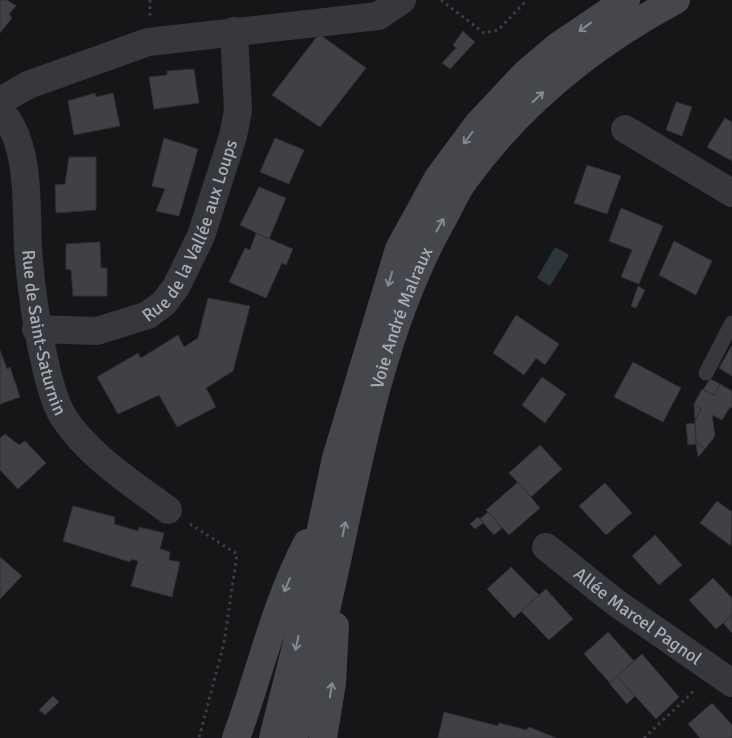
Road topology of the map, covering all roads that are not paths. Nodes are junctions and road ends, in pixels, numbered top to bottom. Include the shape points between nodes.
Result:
1 (402, 0) edge
2 (626, 0) edge
3 (676, 0) edge
4 (234, 31) junction
5 (0, 101) edge
6 (0, 111) edge
7 (625, 129) dead end
8 (732, 193) edge
9 (732, 323) edge
10 (36, 329) junction
11 (706, 373) dead end
12 (336, 458) junction
13 (168, 510) road end
14 (546, 547) dead end
15 (334, 577) junction
16 (724, 677) edge
17 (236, 738) edge
18 (273, 738) edge
19 (294, 738) edge
20 (323, 738) edge

1 - 4 street via 378,16
2 -> 12 main road, Voie André Malraux via 558,46 525,74 478,124 438,178 399,249
15 -> 3 main road, Voie André Malraux via 362,445 393,334 418,264 463,184 515,119 558,78 610,39
4 - 5 street via 148,42 28,85
4 - 10 street, Rue de la Vallée aux Loups via 238,111 233,136 201,236 176,287 164,303 148,315 97,332
6 - 10 street, Rue de Saint-Saturnin via 8,118 18,139 24,170
7 - 8 street
9 - 11 lane
10 - 13 street, Rue de Saint-Saturnin via 54,398 64,417 111,467
12 -> 17 main road via 308,542 280,601 257,681
12 -> 18 main road, Voie André Malraux via 296,648
14 - 16 street, Allée Marcel Pagnol via 615,602
15 - 19 main road, Voie André Malraux
20 -> 15 main road via 332,683 336,627

